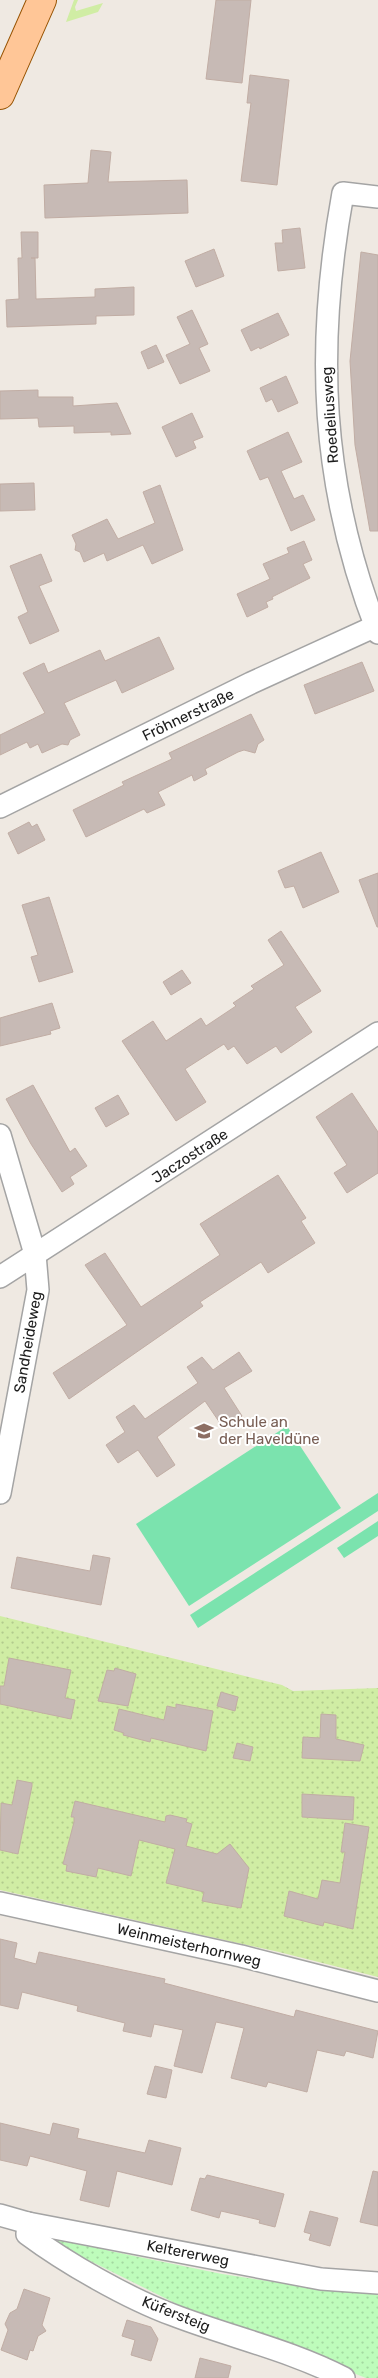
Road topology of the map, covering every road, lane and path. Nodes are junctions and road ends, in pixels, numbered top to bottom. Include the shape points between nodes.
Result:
1 (42, 0) edge
2 (0, 96) edge
3 (378, 197) edge
4 (377, 628) edge
5 (0, 806) edge
6 (378, 1033) edge
7 (0, 1135) edge
8 (35, 1254) junction
9 (0, 1277) edge
10 (0, 1493) edge
11 (0, 1903) edge
12 (378, 1991) edge
13 (0, 2215) edge
14 (28, 2223) junction
15 (378, 2283) edge
16 (344, 2378) edge

1 - 2 main road
3 - 4 street, Roedeliusweg via 343,193 329,290 326,373 334,477 349,548 362,593
4 - 5 street, Fröhnerstraße via 251,684
6 - 8 street, Jaczostraße
7 - 8 street, Sandheideweg
8 - 9 street, Jaczostraße
8 - 10 street, Sandheideweg via 38,1290
11 - 12 street, Weinmeisterhornweg via 241,1956
13 - 14 street, Keltererweg
14 - 15 street, Keltererweg via 321,2279
14 - 16 street, Küfersteig via 26,2234 50,2252 130,2295 172,2315 276,2349

